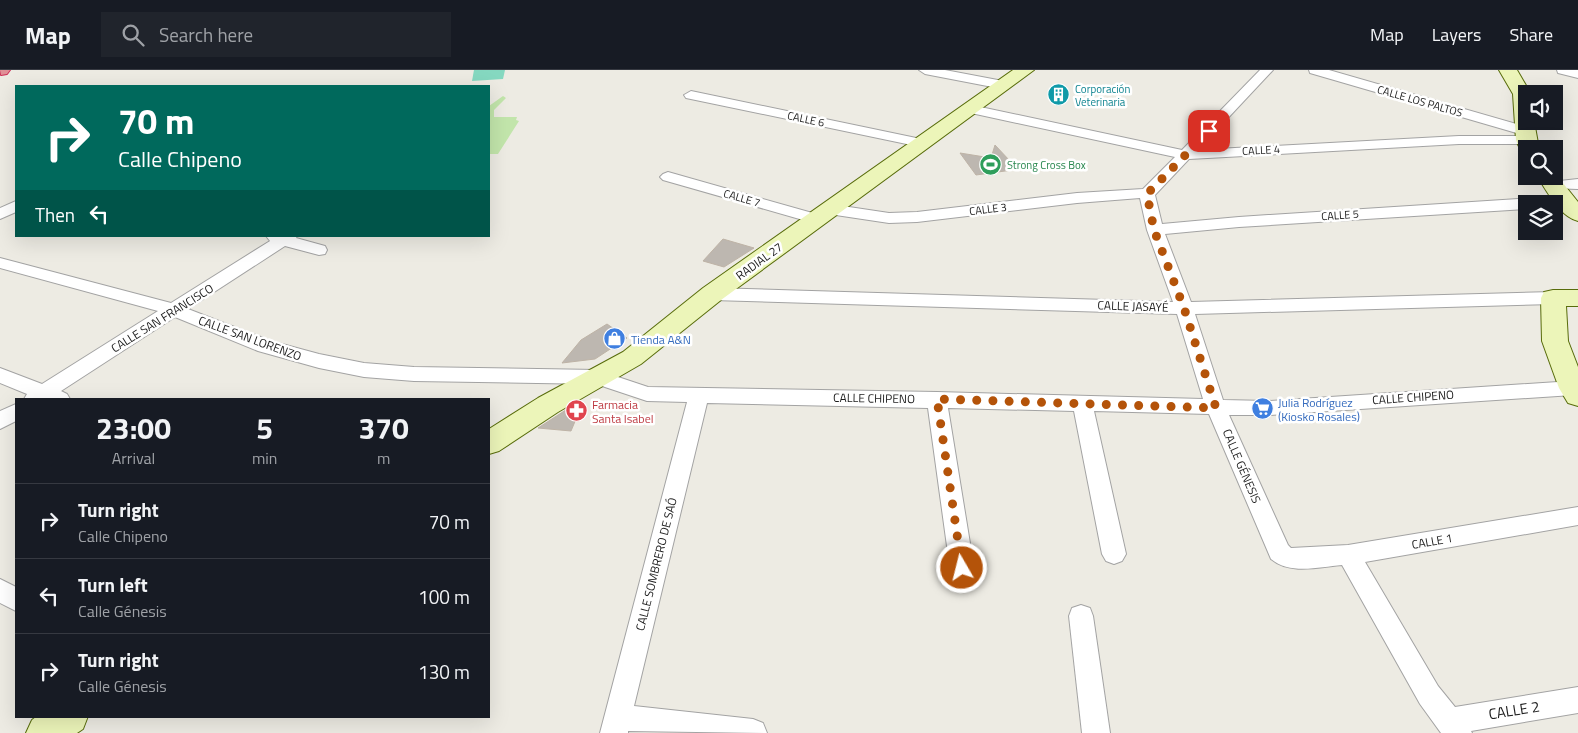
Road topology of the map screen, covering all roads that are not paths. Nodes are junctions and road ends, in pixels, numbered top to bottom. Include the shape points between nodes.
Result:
1 (925, 70) edge
2 (1025, 70) edge
3 (1267, 70) edge
4 (1315, 70) edge
5 (1508, 70) edge
6 (1563, 70) edge
7 (1578, 74) edge
8 (1003, 84) junction
9 (691, 95) dead end
10 (971, 109) junction
11 (1518, 140) edge
12 (1527, 140) edge
13 (921, 143) junction
14 (1186, 155) junction
15 (668, 177) dead end
16 (1578, 184) edge
17 (1147, 194) junction
18 (1561, 194) edge
19 (1518, 205) edge
20 (15, 206) edge
21 (0, 214) edge
22 (823, 214) junction
23 (1154, 230) junction
24 (282, 237) edge
25 (319, 250) dead end
26 (0, 263) edge
27 (712, 294) junction
28 (1566, 298) edge
29 (1184, 308) junction
30 (175, 310) junction
31 (0, 375) edge
32 (597, 377) junction
33 (1575, 392) edge
34 (699, 395) junction
35 (46, 397) edge
36 (937, 399) junction
37 (1082, 403) junction
38 (1216, 408) junction
39 (15, 412) edge
40 (0, 421) edge
41 (490, 442) edge
42 (1578, 516) edge
43 (1114, 554) dead end
44 (1348, 555) junction
45 (1285, 557) joint
46 (962, 568) dead end
47 (0, 590) edge
48 (15, 599) edge
49 (1081, 616) dead end
50 (1578, 700) edge
51 (67, 718) edge
52 (616, 725) edge
53 (1454, 727) edge
54 (45, 733) edge
55 (753, 733) edge
56 (1096, 733) edge

1 - 8 street
2 - 8 street, RADIAL 27
3 - 14 street
4 - 12 street, CALLE LOS PALTOS
5 - 12 street via 1522,94
6 - 7 street
8 - 10 street, RADIAL 27
9 - 13 street, CALLE 6
10 - 13 street, RADIAL 27
10 - 14 street, CALLE 4
11 - 14 street, CALLE 4 via 1459,140
13 - 22 street, RADIAL 27
14 - 17 street
15 - 22 street, CALLE 7
16 - 18 street, CALLE 5
17 - 22 street, CALLE 3 via 1077,198 917,218
17 - 23 street, CALLE GÉNESIS
19 - 23 street, CALLE 5
20 - 21 street
22 - 27 street, RADIAL 27
23 - 29 street, CALLE GÉNESIS
24 - 25 street
24 - 30 street, CALLE SAN FRANCISCO
26 - 30 street, CALLE SAN LORENZO
27 - 29 street, CALLE JASAYÉ
27 - 32 street, RADIAL 27 via 632,358
28 - 29 street, CALLE JASAYÉ
28 - 33 street via 1555,341
29 - 38 street, CALLE GÉNESIS
30 - 32 street, CALLE SAN LORENZO via 265,346 364,370
30 - 35 street, CALLE SAN FRANCISCO
31 - 35 street
32 - 34 street, CALLE CHIPENO via 647,394
32 - 41 street, RADIAL 27
33 - 38 street, CALLE CHIPENO
34 - 36 street, CALLE CHIPENO
34 - 52 street, CALLE SOMBRERO DE SAÓ
36 - 37 street, CALLE CHIPENO
36 - 46 street
37 - 38 street, CALLE CHIPENO
37 - 43 street
38 - 45 street, CALLE GÉNESIS via 1279,552
39 - 40 street
42 - 44 street, CALLE 1
44 - 45 street, CALLE 1
44 - 53 street via 1429,695
47 - 48 street
49 - 56 street
50 - 53 street, CALLE 2
51 - 54 street
52 - 55 street

